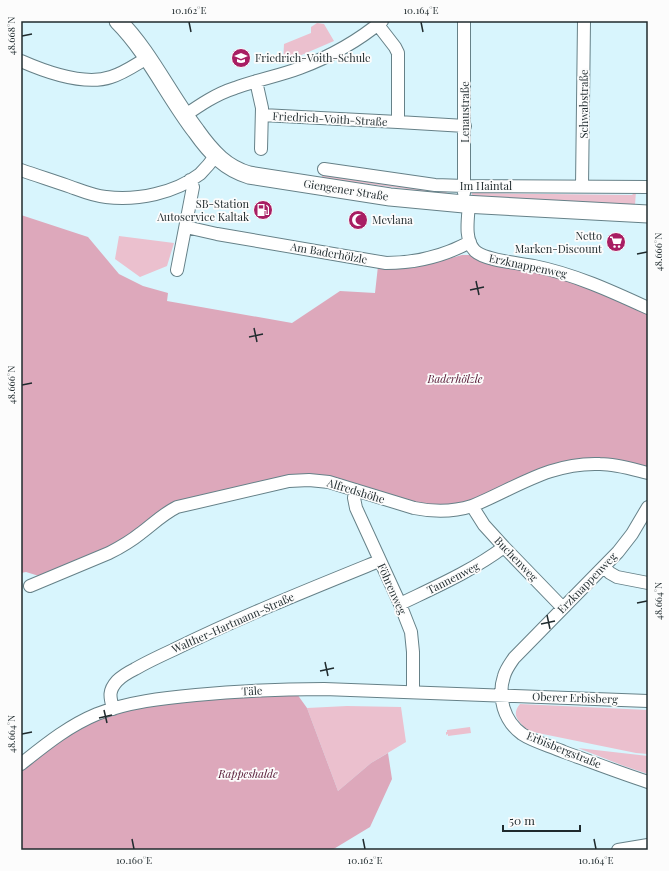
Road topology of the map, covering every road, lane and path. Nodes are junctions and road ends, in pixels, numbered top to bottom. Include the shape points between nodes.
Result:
1 (118, 21) edge
2 (464, 21) edge
3 (584, 21) edge
4 (380, 23) edge
5 (147, 58) junction
6 (21, 61) edge
7 (256, 82) junction
8 (262, 115) junction
9 (184, 116) junction
10 (398, 122) junction
11 (465, 126) junction
12 (261, 149) dead end
13 (216, 155) junction
14 (324, 169) dead end
15 (21, 170) edge
16 (190, 180) junction
17 (464, 186) junction
18 (582, 186) junction
19 (648, 187) edge
20 (467, 204) junction
21 (648, 214) edge
22 (186, 227) junction
23 (470, 242) junction
24 (177, 270) dead end
25 (648, 308) edge
26 (648, 473) edge
27 (355, 490) junction
28 (472, 506) junction
29 (648, 507) edge
30 (504, 548) junction
31 (380, 561) junction
32 (604, 567) junction
33 (648, 583) edge
34 (30, 586) dead end
35 (400, 604) junction
36 (563, 608) junction
37 (414, 692) junction
38 (501, 696) junction
39 (648, 701) edge
40 (113, 709) junction
41 (21, 764) edge
42 (648, 782) edge
43 (648, 845) edge
44 (618, 850) edge

1 - 5 main road, Giengener Straße
2 - 11 street, Lenaustraße
3 - 18 street, Schwabstraße
4 - 7 street, Friedrich-Voith-Straße via 344,48 317,61
4 - 10 street, Friedrich-Voith-Straße via 398,53
5 - 6 street via 120,74 95,80 60,75
5 - 9 main road, Giengener Straße
7 - 8 street, Friedrich-Voith-Straße
7 - 9 street, Friedrich-Voith-Straße via 222,93
8 - 10 street, Friedrich-Voith-Straße
8 - 12 street, Friedrich-Voith-Straße
9 - 13 main road, Giengener Straße
10 - 11 street, Friedrich-Voith-Straße
11 - 17 street, Lenaustraße
13 - 16 street
13 - 20 main road, Giengener Straße via 228,165 249,175 390,197
14 - 17 street, Im Haintal via 434,185
15 - 16 street via 105,197 152,194
16 - 22 street via 193,188
17 - 18 street, Im Haintal
17 - 20 street, Lenaustraße
18 - 19 street, Im Haintal
20 - 21 main road, Giengener Straße
20 - 23 street
22 - 23 street, Am Baderhölzle via 386,263 426,259
22 - 24 street
23 - 25 street, Erzknappenweg via 475,251 484,257 571,276
26 - 28 street, Alfredshöhe via 599,464 560,468 531,478
27 - 28 street, Alfredshöhe via 424,510 446,511
27 - 31 street, Föhrenweg via 354,503
27 - 34 street, Alfredshöhe via 329,482 300,480 182,505 171,510 119,548
28 - 30 street, Buchenweg
29 - 32 street, Erzknappenweg via 626,542
30 - 35 street, Tannenweg via 468,571
30 - 36 street, Buchenweg
31 - 35 street, Föhrenweg
31 - 40 street, Walther-Hartmann-Straße via 229,623 146,663 122,677 112,688 110,697
32 - 33 street via 618,577
32 - 36 street, Erzknappenweg
35 - 37 street, Föhrenweg via 411,632
36 - 38 street, Erzknappenweg via 509,665
37 - 38 street, Täle
37 - 40 street, Täle via 289,689 232,692 142,702
38 - 39 street, Oberer Erbisberg
38 - 42 street, Erbisbergstraße via 506,715 525,736
40 - 41 street, Täle via 70,728
43 - 44 street

